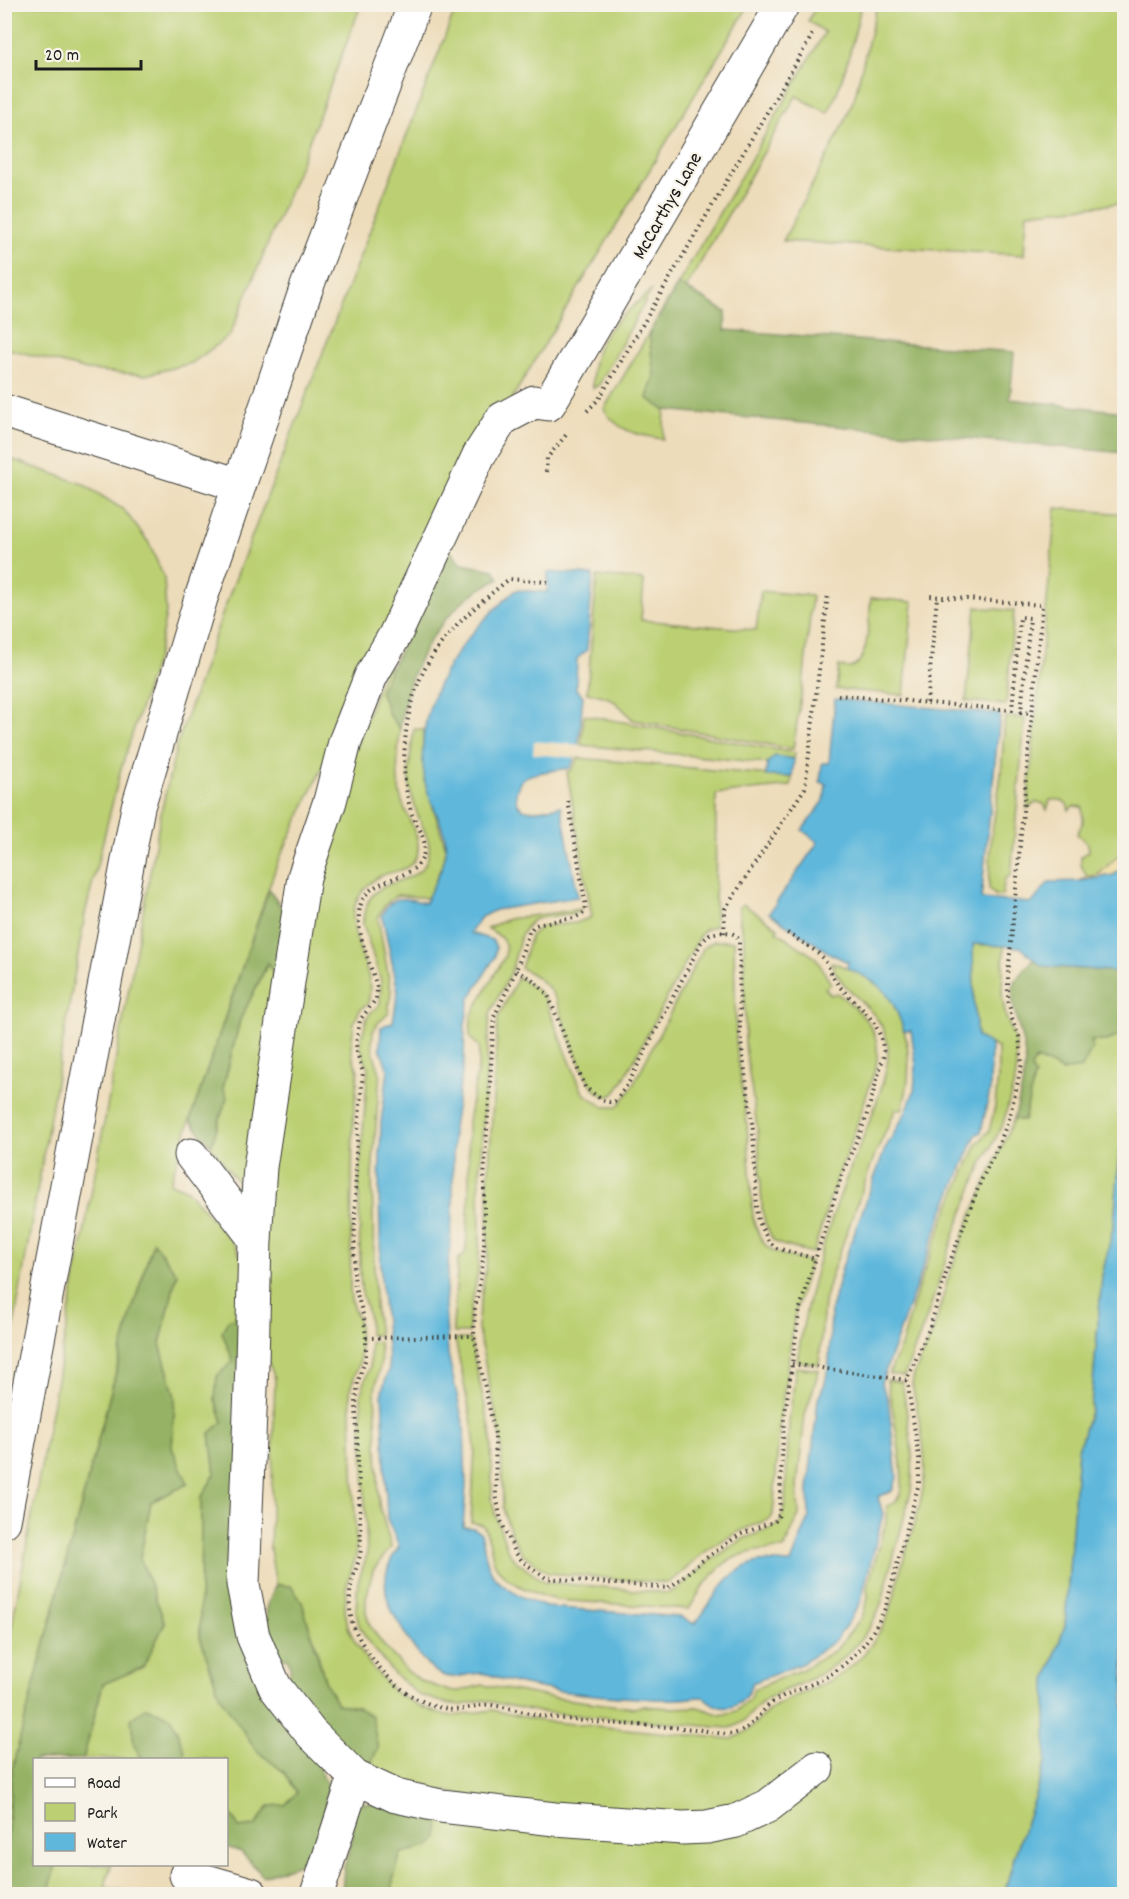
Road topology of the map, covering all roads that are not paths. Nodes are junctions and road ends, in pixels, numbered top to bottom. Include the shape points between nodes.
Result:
1 (415, 4) edge
2 (783, 4) edge
3 (4, 411) edge
4 (239, 485) junction
5 (191, 1155) dead end
6 (255, 1239) junction
7 (4, 1521) edge
8 (817, 1768) dead end
9 (355, 1777) junction
10 (186, 1875) dead end
11 (251, 1894) edge
12 (317, 1894) edge

1 - 4 street via 306,289
2 - 6 street, McCarthys Lane via 549,404 534,402 502,419 479,455 395,635 371,676 345,742 304,878 260,1167
3 - 4 street
4 - 7 street via 138,807
5 - 6 street
6 - 9 street via 243,1584 253,1636 275,1687 310,1732
8 - 9 street via 768,1806 736,1821 682,1828 441,1806 396,1796
9 - 12 street
10 - 11 street

